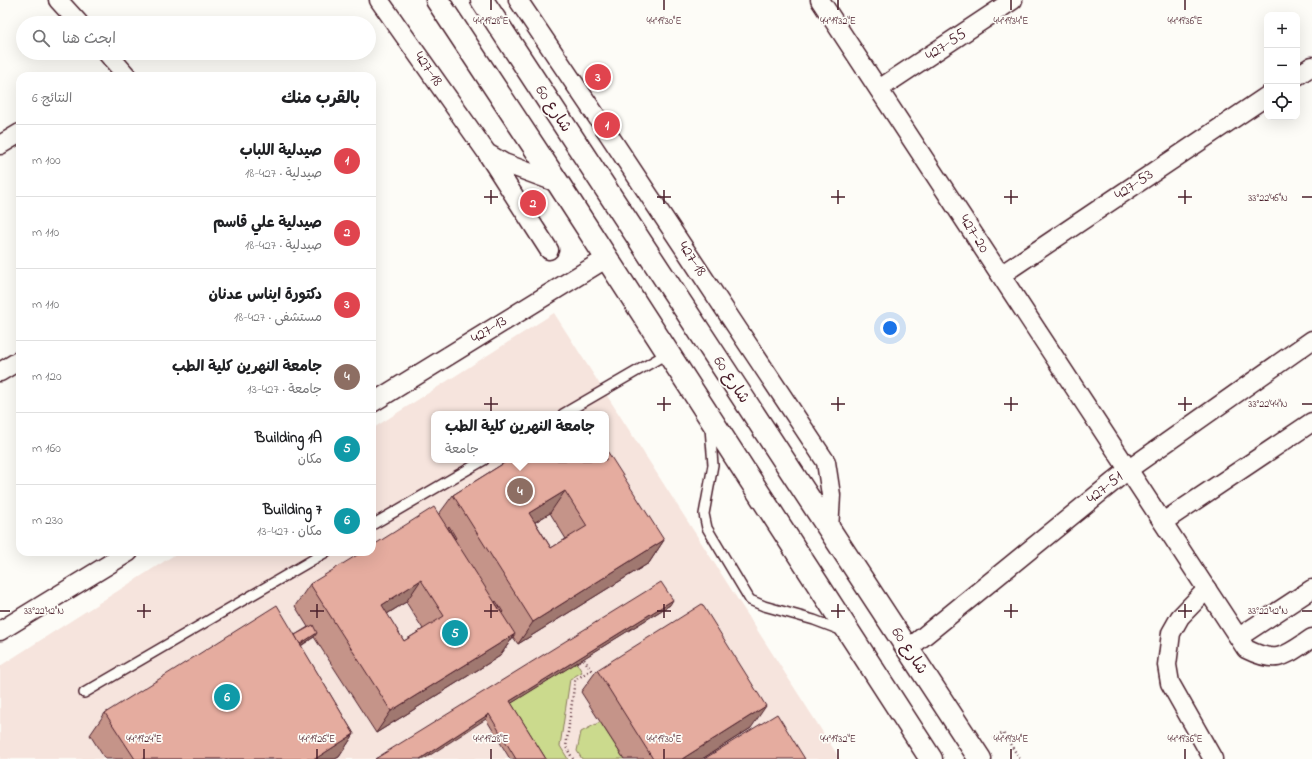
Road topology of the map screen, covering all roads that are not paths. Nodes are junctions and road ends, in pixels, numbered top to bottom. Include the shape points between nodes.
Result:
1 (58, 0) edge
2 (379, 0) edge
3 (437, 0) edge
4 (482, 0) edge
5 (518, 0) edge
6 (820, 0) edge
7 (1013, 0) edge
8 (73, 16) edge
9 (112, 60) edge
10 (1312, 66) edge
11 (122, 72) edge
12 (1300, 74) edge
13 (879, 89) junction
14 (1264, 98) edge
15 (16, 135) edge
16 (0, 145) edge
17 (487, 153) junction
18 (558, 183) junction
19 (549, 250) dead end
20 (607, 258) junction
21 (1001, 275) junction
22 (1312, 340) edge
23 (668, 352) junction
24 (16, 362) edge
25 (0, 372) edge
26 (376, 401) edge
27 (568, 411) edge
28 (710, 417) junction
29 (1312, 422) edge
30 (479, 463) edge
31 (1129, 469) junction
32 (1163, 522) junction
33 (376, 523) edge
34 (829, 531) junction
35 (122, 556) edge
36 (319, 556) edge
37 (1207, 589) junction
38 (1312, 589) edge
39 (0, 631) edge
40 (850, 634) junction
41 (1239, 637) junction
42 (1312, 638) edge
43 (908, 649) junction
44 (84, 693) dead end
45 (930, 759) edge
46 (980, 759) edge
47 (1213, 759) edge

1 - 8 street
2 - 17 street, 427-18
3 - 18 street
4 - 34 street, شارع 60
5 - 34 street, 427-18 via 826,462 831,495
6 - 13 street, 427-20
7 - 13 street, 427-55
9 - 11 street
10 - 12 street
13 - 21 street, 427-20
14 - 21 street, 427-53
15 - 16 street
17 - 18 street, 427-18 via 504,163
17 - 19 street
18 - 20 street
20 - 23 street
20 - 26 street, 427-13
21 - 31 street, 427-20
22 - 31 street, 427-51
23 - 27 lane
23 - 28 street
24 - 25 street
28 - 40 street
28 - 40 lane via 713,465 705,521 750,600
29 - 32 street
30 - 33 lane
31 - 32 street, 427-20
31 - 43 street, 427-51
32 - 37 street, 427-20
34 - 43 street, شارع 60
35 - 39 street
36 - 44 lane
37 - 41 street, 427-20
37 - 47 street via 1180,616 1171,633 1167,665 1170,683
38 - 41 street
40 - 45 street
41 - 42 street, 427-20 via 1246,648 1274,658 1286,656
43 - 46 street, شارع 60

